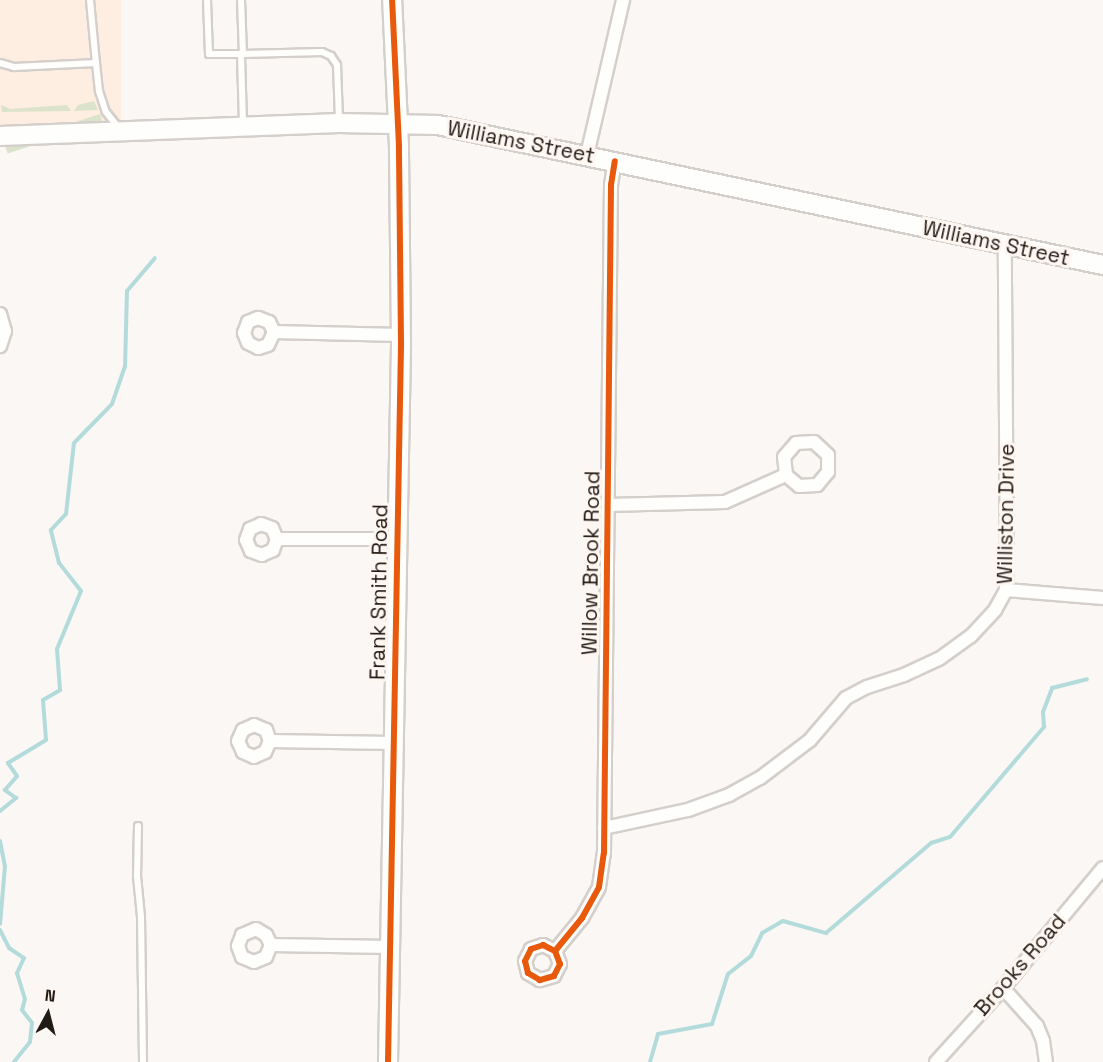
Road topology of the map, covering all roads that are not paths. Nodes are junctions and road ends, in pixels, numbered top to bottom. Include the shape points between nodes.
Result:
1 (90, 0) edge
2 (207, 0) edge
3 (241, 0) edge
4 (392, 0) edge
5 (623, 0) edge
6 (242, 54) junction
7 (0, 63) edge
8 (96, 63) junction
9 (339, 123) junction
10 (397, 123) junction
11 (244, 127) junction
12 (123, 131) junction
13 (2, 135) edge
14 (586, 155) junction
15 (615, 161) junction
16 (1005, 245) junction
17 (1103, 265) edge
18 (0, 314) edge
19 (274, 332) dead end
20 (401, 335) junction
21 (0, 346) edge
22 (786, 475) dead end
23 (608, 505) junction
24 (277, 539) dead end
25 (396, 539) junction
26 (1006, 590) junction
27 (1103, 598) edge
28 (270, 741) dead end
29 (393, 743) junction
30 (138, 826) dead end
31 (604, 828) junction
32 (1103, 868) edge
33 (270, 945) dead end
34 (390, 947) junction
35 (555, 951) dead end
36 (1003, 988) junction
37 (143, 1062) edge
38 (388, 1062) edge
39 (936, 1062) edge
40 (1046, 1062) edge

1 - 8 lane
2 - 6 lane via 209,54
3 - 6 lane
4 - 10 main road, Frank Smith Road
5 - 14 street
6 - 9 lane via 321,52 331,56 337,65
6 - 11 lane
7 - 8 lane via 15,67
8 - 12 lane via 106,112
9 - 10 main road, Williams Street
9 - 11 main road, Williams Street
10 - 14 main road, Williams Street via 459,128
10 - 20 main road, Frank Smith Road
11 - 12 main road, Williams Street
12 - 13 main road, Williams Street
14 - 15 main road, Williams Street
15 - 16 main road, Williams Street
15 - 23 street, Willow Brook Road via 611,185
16 - 17 main road, Williams Street
16 - 26 street, Williston Drive
18 - 21 street via 5,331
19 - 20 street
20 - 25 main road, Frank Smith Road
22 - 23 street via 720,503
23 - 31 street, Willow Brook Road
24 - 25 street
25 - 29 main road, Frank Smith Road
26 - 27 street
26 - 31 street, Williston Drive via 988,618 962,644 916,671 852,694 810,740 760,778 688,810
28 - 29 street
29 - 34 main road, Frank Smith Road
30 - 37 lane
31 - 35 street, Willow Brook Road via 603,866 595,896
32 - 36 street, Brooks Road
33 - 34 street
34 - 38 main road, Frank Smith Road
36 - 39 street, Brooks Road
36 - 40 street via 1037,1026

